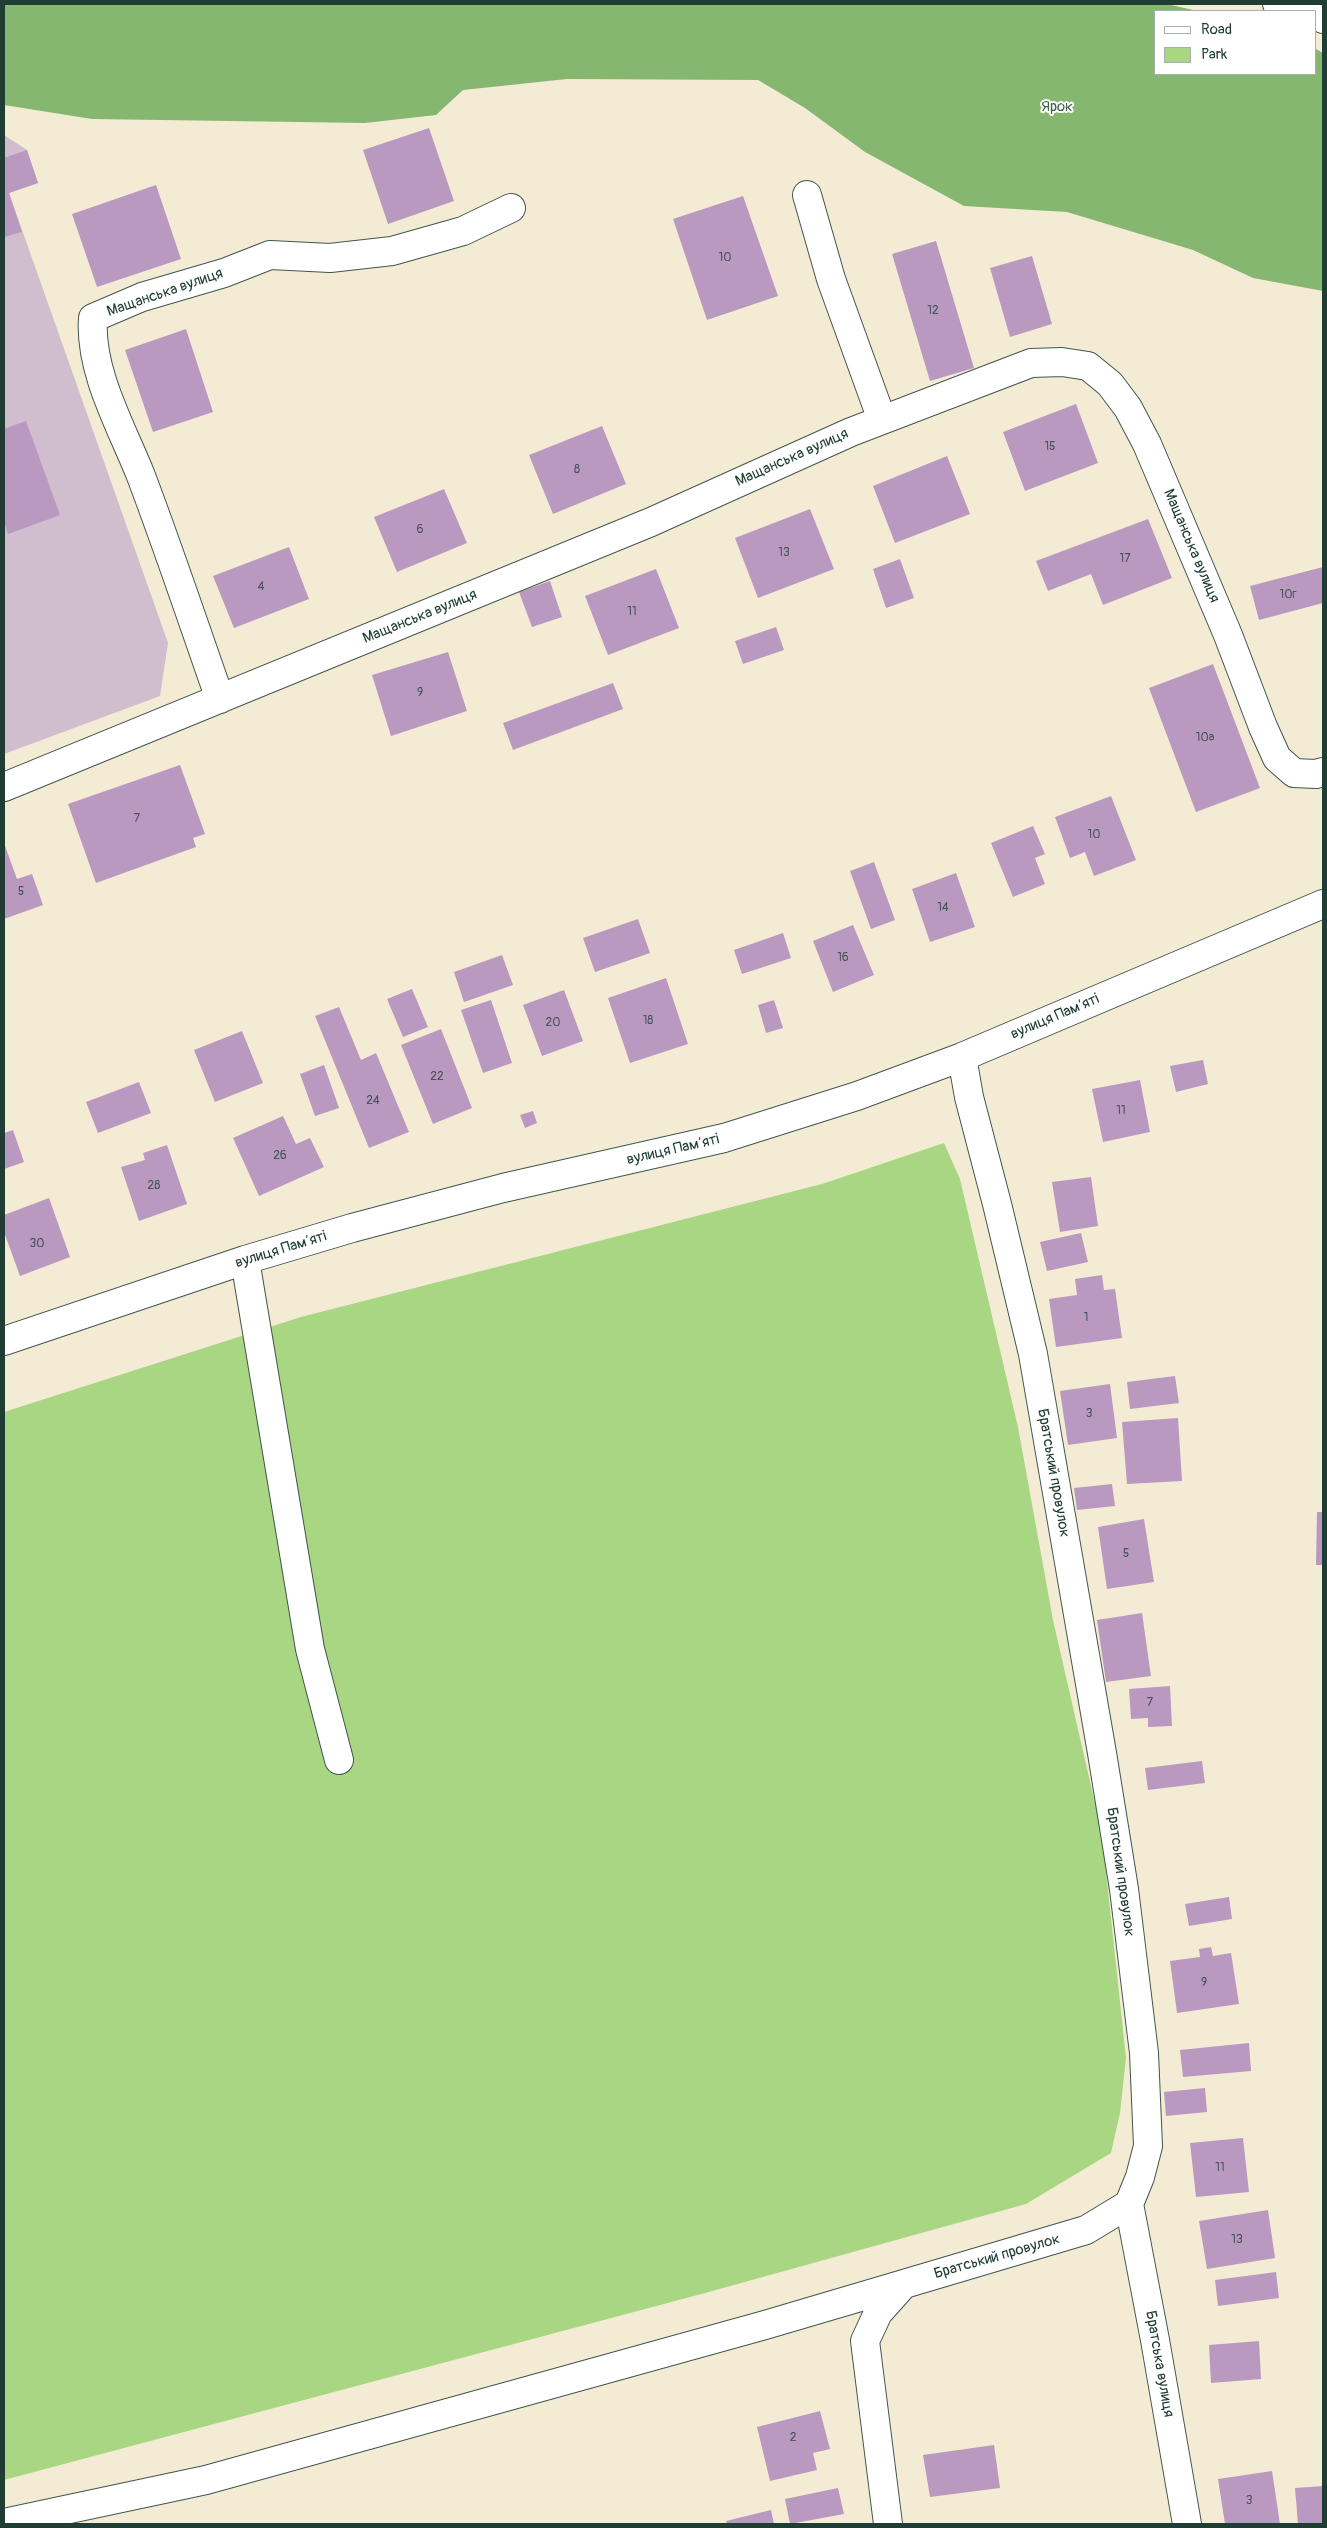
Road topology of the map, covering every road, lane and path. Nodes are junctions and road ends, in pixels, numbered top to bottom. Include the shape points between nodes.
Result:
1 (1277, 4) edge
2 (1297, 10) edge
3 (807, 194) dead end
4 (510, 208) dead end
5 (882, 420) junction
6 (220, 699) junction
7 (1323, 772) edge
8 (4, 787) edge
9 (1323, 904) edge
10 (962, 1057) junction
11 (245, 1260) junction
12 (4, 1341) edge
13 (339, 1760) dead end
14 (1129, 2204) junction
15 (904, 2284) junction
16 (4, 2522) edge
17 (888, 2524) edge
18 (1187, 2524) edge

1 - 2 street
3 - 5 street via 831,279
4 - 6 street, Мащанська вулиця via 463,231 392,251 330,258 270,256 142,297 93,318 91,336 117,422 140,475
5 - 6 street, Мащанська вулиця via 651,522
5 - 7 street, Мащанська вулиця via 1031,363 1062,362 1088,366 1110,384 1139,430 1228,635 1277,758 1294,773
6 - 8 street, Мащанська вулиця
9 - 10 street, вулиця Памʼяті
10 - 11 street, вулиця Памʼяті via 857,1096 724,1138 504,1188
10 - 14 street, Братський провулок via 969,1098 1033,1354 1124,1890 1144,2054 1148,2146
11 - 12 street, вулиця Памʼяті
11 - 13 street via 310,1649
14 - 15 street, Братський провулок via 1086,2230
14 - 18 street, Братська вулиця
15 - 16 street, Братський провулок via 206,2480
15 - 17 street via 878,2313 865,2341

